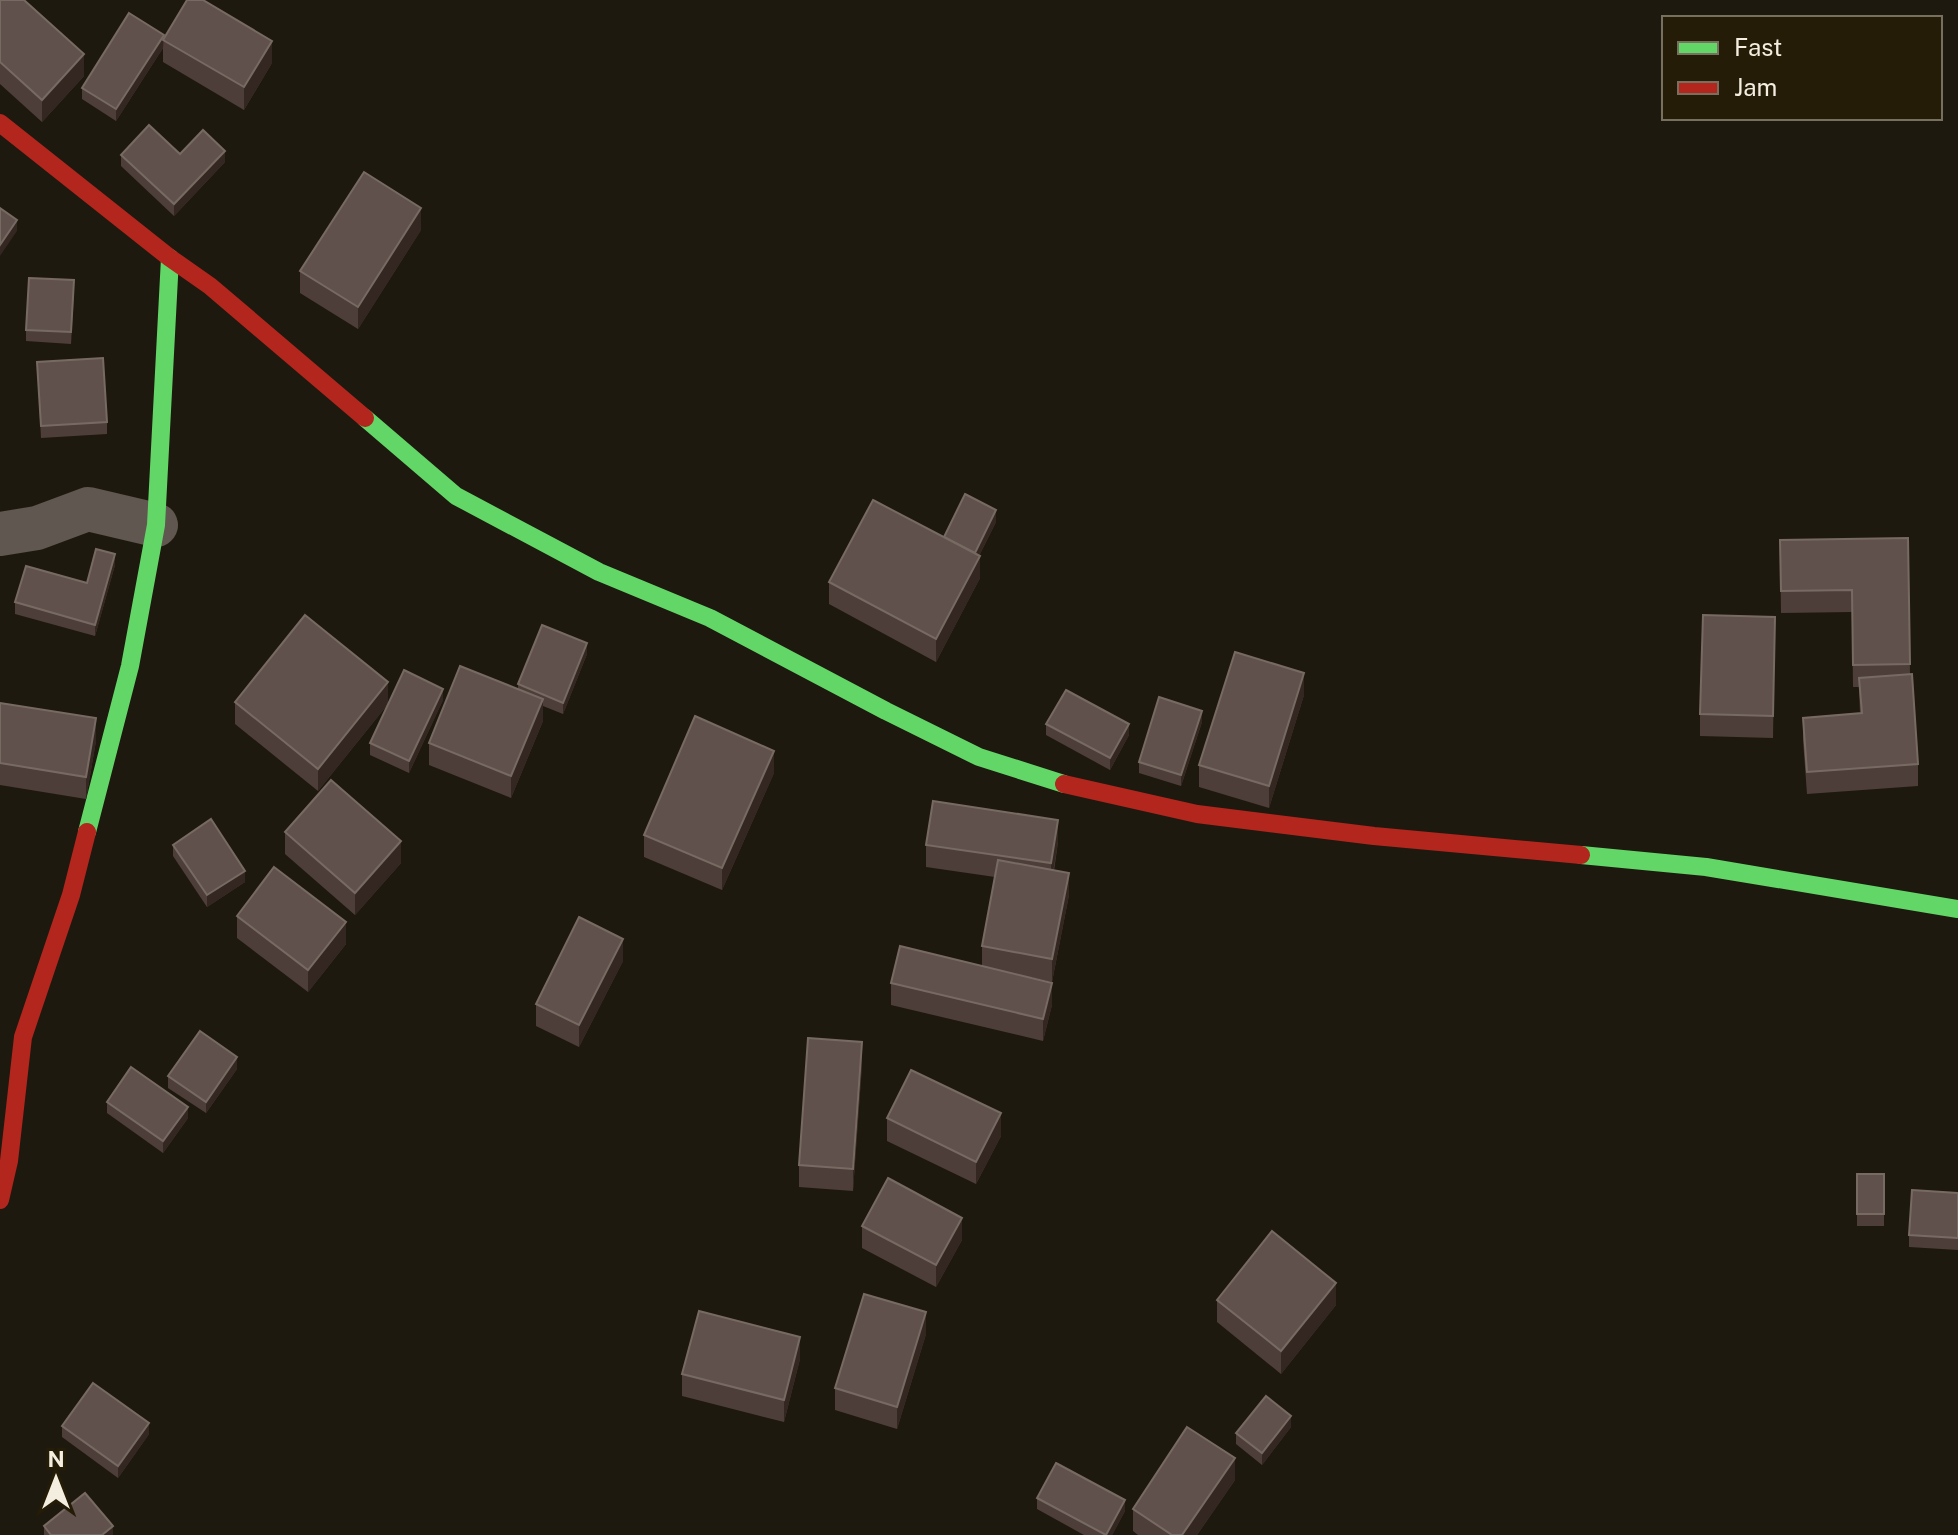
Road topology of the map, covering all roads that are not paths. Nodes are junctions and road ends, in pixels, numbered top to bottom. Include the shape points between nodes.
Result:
1 (0, 123) edge
2 (170, 258) junction
3 (156, 525) junction
4 (0, 534) edge
5 (1958, 909) edge
6 (0, 1200) edge

1 - 2 street
2 - 3 street
2 - 5 street via 210,286 456,496 599,572 710,618 979,757 1073,787 1197,814 1706,867
3 - 4 street via 88,509 37,528
3 - 6 street via 130,666 87,834 23,1037

